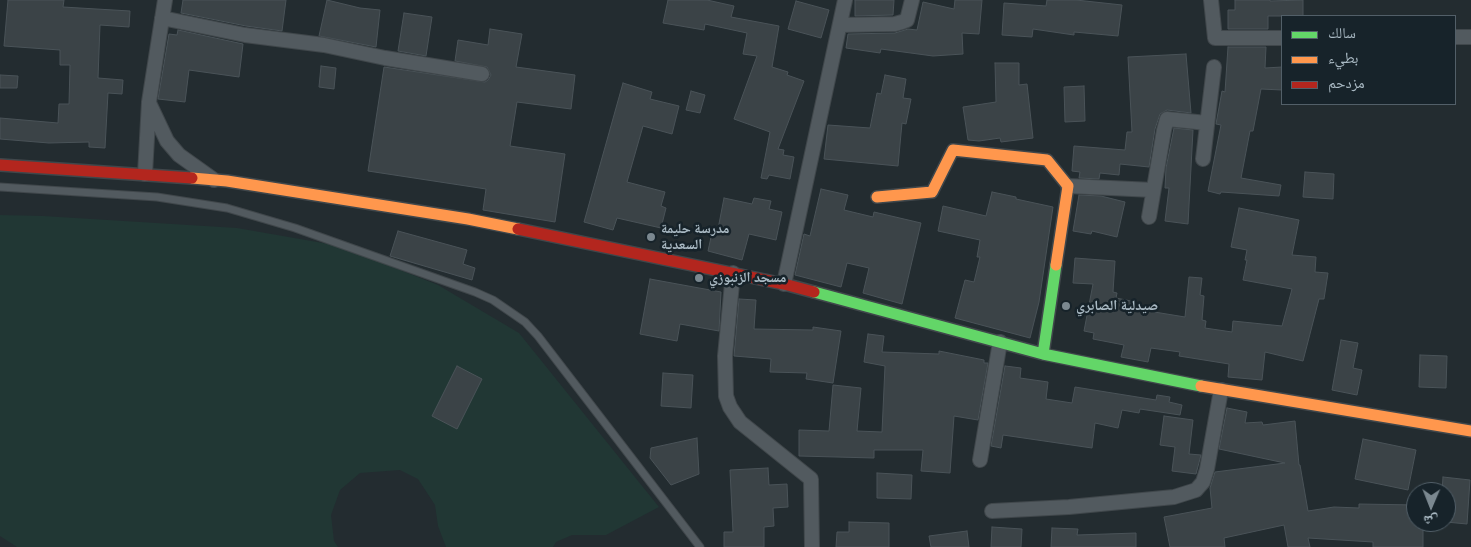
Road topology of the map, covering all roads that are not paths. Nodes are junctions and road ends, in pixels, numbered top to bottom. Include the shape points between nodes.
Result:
1 (165, 0) edge
2 (845, 0) edge
3 (912, 0) edge
4 (1211, 0) edge
5 (162, 18) junction
6 (841, 25) junction
7 (1456, 37) edge
8 (1471, 37) edge
9 (1281, 38) edge
10 (1214, 67) dead end
11 (482, 74) dead end
12 (149, 102) junction
13 (1207, 123) junction
14 (1203, 159) dead end
15 (0, 165) edge
16 (145, 174) junction
17 (215, 180) junction
18 (1068, 186) junction
19 (0, 187) edge
20 (1153, 190) junction
21 (877, 197) dead end
22 (1149, 217) dead end
23 (733, 272) junction
24 (784, 284) junction
25 (1000, 342) junction
26 (1043, 354) junction
27 (1220, 390) junction
28 (1471, 431) edge
29 (980, 460) dead end
30 (992, 511) dead end
31 (700, 547) edge
32 (812, 547) edge

1 - 5 street
2 - 6 street
3 - 6 street via 907,20 902,22
4 - 9 street via 1215,38
5 - 11 street
5 - 12 street
6 - 24 street
7 - 8 street
10 - 13 street
12 - 16 street
12 - 17 street via 167,141 179,155
13 - 14 street
13 - 20 street via 1167,119
15 - 16 main road
16 - 17 main road
17 - 23 main road via 468,219
18 - 20 street
18 - 21 main road via 1047,160 953,150 932,192
18 - 26 main road
19 - 31 lane via 157,197 227,208 493,300 525,322 538,336
20 - 22 street
23 - 24 main road
23 - 32 street via 725,356 726,396 740,422 811,479
24 - 25 main road
25 - 26 main road
25 - 29 street
26 - 27 main road
27 - 28 main road
27 - 30 street via 1207,469 1196,490 1174,497

